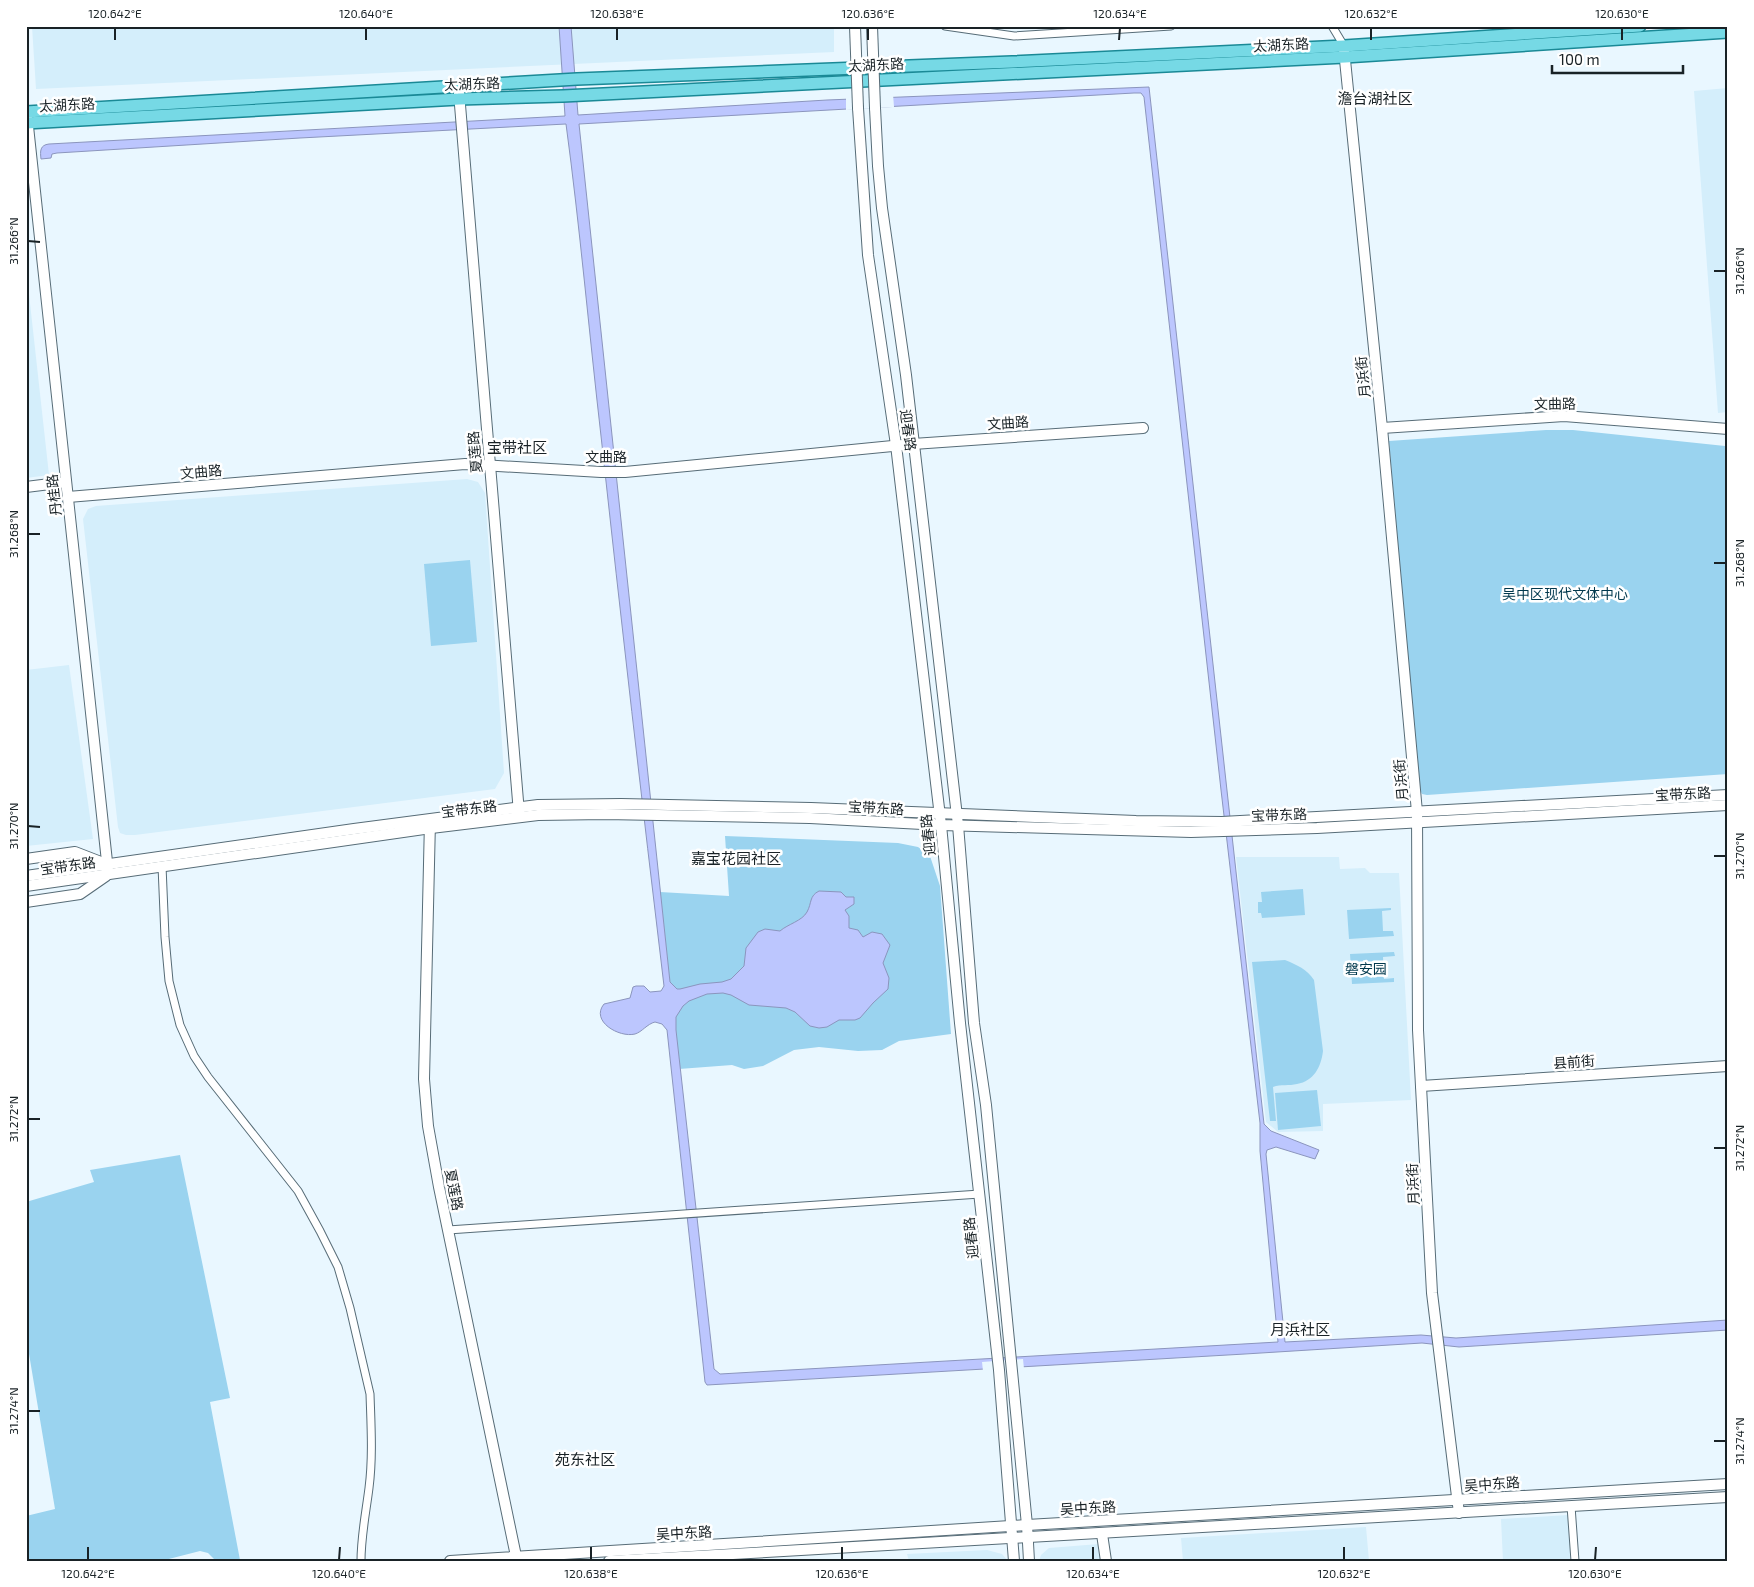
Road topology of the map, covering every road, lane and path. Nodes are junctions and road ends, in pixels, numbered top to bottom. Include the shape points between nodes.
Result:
1 (855, 26) edge
2 (872, 26) edge
3 (945, 26) edge
4 (1171, 26) edge
5 (1332, 26) edge
6 (1640, 26) edge
7 (1728, 32) edge
8 (1344, 51) junction
9 (458, 85) junction
10 (459, 99) junction
11 (26, 106) edge
12 (27, 117) edge
13 (1143, 428) dead end
14 (1382, 428) junction
15 (1728, 429) edge
16 (913, 444) junction
17 (896, 446) junction
18 (490, 465) junction
19 (66, 482) junction
20 (26, 487) edge
21 (68, 496) junction
22 (1728, 795) edge
23 (1728, 805) edge
24 (519, 812) junction
25 (1418, 817) junction
26 (940, 819) junction
27 (957, 820) junction
28 (431, 823) junction
29 (26, 859) edge
30 (162, 866) junction
31 (108, 869) junction
32 (26, 876) edge
33 (26, 886) edge
34 (26, 902) edge
35 (1728, 1066) edge
36 (1421, 1086) junction
37 (980, 1194) junction
38 (448, 1230) junction
39 (1728, 1484) edge
40 (1728, 1497) edge
41 (1458, 1500) junction
42 (1571, 1506) junction
43 (1459, 1513) junction
44 (1027, 1525) junction
45 (1012, 1532) junction
46 (1102, 1534) junction
47 (1028, 1538) junction
48 (517, 1559) edge
49 (361, 1561) edge
50 (450, 1561) edge
51 (609, 1561) edge
52 (1014, 1561) edge
53 (1029, 1561) edge
54 (1106, 1561) edge
55 (1575, 1561) edge

1 - 17 main road, 迎春路, bridge via 868,256
2 - 16 main road, 迎春路, bridge via 882,208
3 - 4 street via 1014,36
5 - 8 street
6 - 8 main road, 太湖东路
7 - 8 main road, 太湖东路
8 - 9 main road, 太湖东路
8 - 10 main road, 太湖东路 via 563,96
8 - 14 main road, 月浜街
9 - 10 main road, 夏莲路
9 - 12 main road, 太湖东路
10 - 12 main road, 太湖东路
10 - 18 main road, 夏莲路
11 - 12 street
12 - 19 main road, 丹桂路
13 - 16 main road, 文曲路
14 - 15 main road, 文曲路 via 1564,416
14 - 25 main road, 月浜街
16 - 17 main road, 文曲路
16 - 27 main road, 迎春路
17 - 18 main road, 文曲路 via 620,472
17 - 26 main road, 迎春路
18 - 21 main road, 文曲路 via 465,464
18 - 24 main road, 夏莲路
19 - 20 main road
19 - 21 main road, 丹桂路
21 - 31 main road, 丹桂路
22 - 25 main road, 宝带东路
23 - 25 main road, 宝带东路
24 - 26 main road, 宝带东路 via 560,814 621,809 811,808
24 - 28 main road, 宝带东路
25 - 27 main road, 宝带东路 via 1236,826 1138,821
25 - 36 main road, 月浜街
26 - 27 main road, 宝带东路
26 - 37 main road, 迎春路
27 - 44 main road, 迎春路 via 974,1023 986,1105
28 - 30 main road, 宝带东路
28 - 31 main road, 宝带东路
28 - 38 main road, 夏莲路 via 425,1091 428,1126
29 - 31 main road via 75,852
30 - 31 main road, 宝带东路
30 - 49 street via 169,981 180,1025 194,1056 215,1086 298,1191 338,1267 350,1308 371,1408 370,1486
31 - 32 main road, 宝带东路
31 - 33 main road, 宝带东路
31 - 34 main road via 80,894
35 - 36 main road, 县前街
36 - 41 main road, 月浜街 via 1432,1293
37 - 38 street
37 - 45 main road, 迎春路
38 - 48 main road, 夏莲路
39 - 41 main road, 吴中东路
40 - 42 main road, 吴中东路
41 - 43 main road, 月浜街
41 - 44 main road, 吴中东路
42 - 43 main road, 吴中东路
42 - 55 street
43 - 46 main road, 吴中东路
44 - 45 main road, 吴中东路
44 - 47 main road, 迎春路
45 - 47 main road, 吴中东路
45 - 48 main road, 吴中东路
45 - 51 main road, 吴中东路
45 - 52 main road, 迎春路
46 - 47 main road, 吴中东路
46 - 54 main road
47 - 53 main road, 迎春路
48 - 50 main road, 吴中东路

